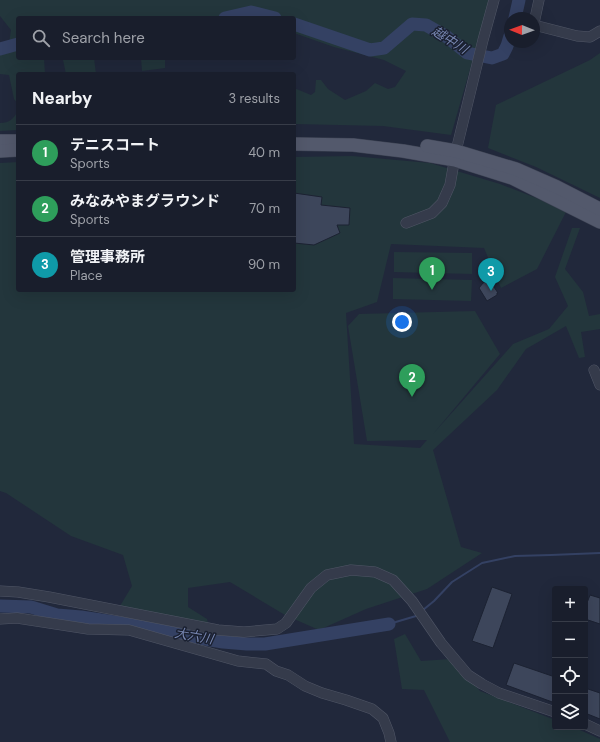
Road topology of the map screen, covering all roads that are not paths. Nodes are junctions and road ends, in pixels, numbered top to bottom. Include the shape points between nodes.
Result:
1 (494, 0) edge
2 (539, 0) edge
3 (536, 12) edge
4 (540, 26) edge
5 (600, 31) edge
6 (296, 135) edge
7 (0, 141) edge
8 (16, 141) edge
9 (296, 144) edge
10 (16, 150) edge
11 (0, 151) edge
12 (455, 155) junction
13 (600, 209) edge
14 (600, 222) edge
15 (406, 223) dead end
16 (594, 370) dead end
17 (600, 385) edge
18 (0, 592) edge
19 (0, 619) edge
20 (552, 711) edge
21 (588, 725) edge
22 (600, 731) edge
23 (390, 742) edge

1 - 12 street
2 - 3 street
4 - 5 street via 577,36 590,37
6 - 12 main road via 354,136 404,142
7 - 8 main road
9 - 12 main road via 353,145
10 - 11 main road
12 - 13 main road via 516,169
12 - 14 main road via 512,178
12 - 15 street via 450,185 442,203 432,213
16 - 17 street
18 - 20 street via 18,592 218,630 244,632 277,629 286,623 311,588 327,576 351,570 375,572 393,580 412,601 441,643 468,675 499,693
19 - 23 street via 17,618 88,629 129,630 238,661 266,664 305,686 372,709 383,718
21 - 22 street

